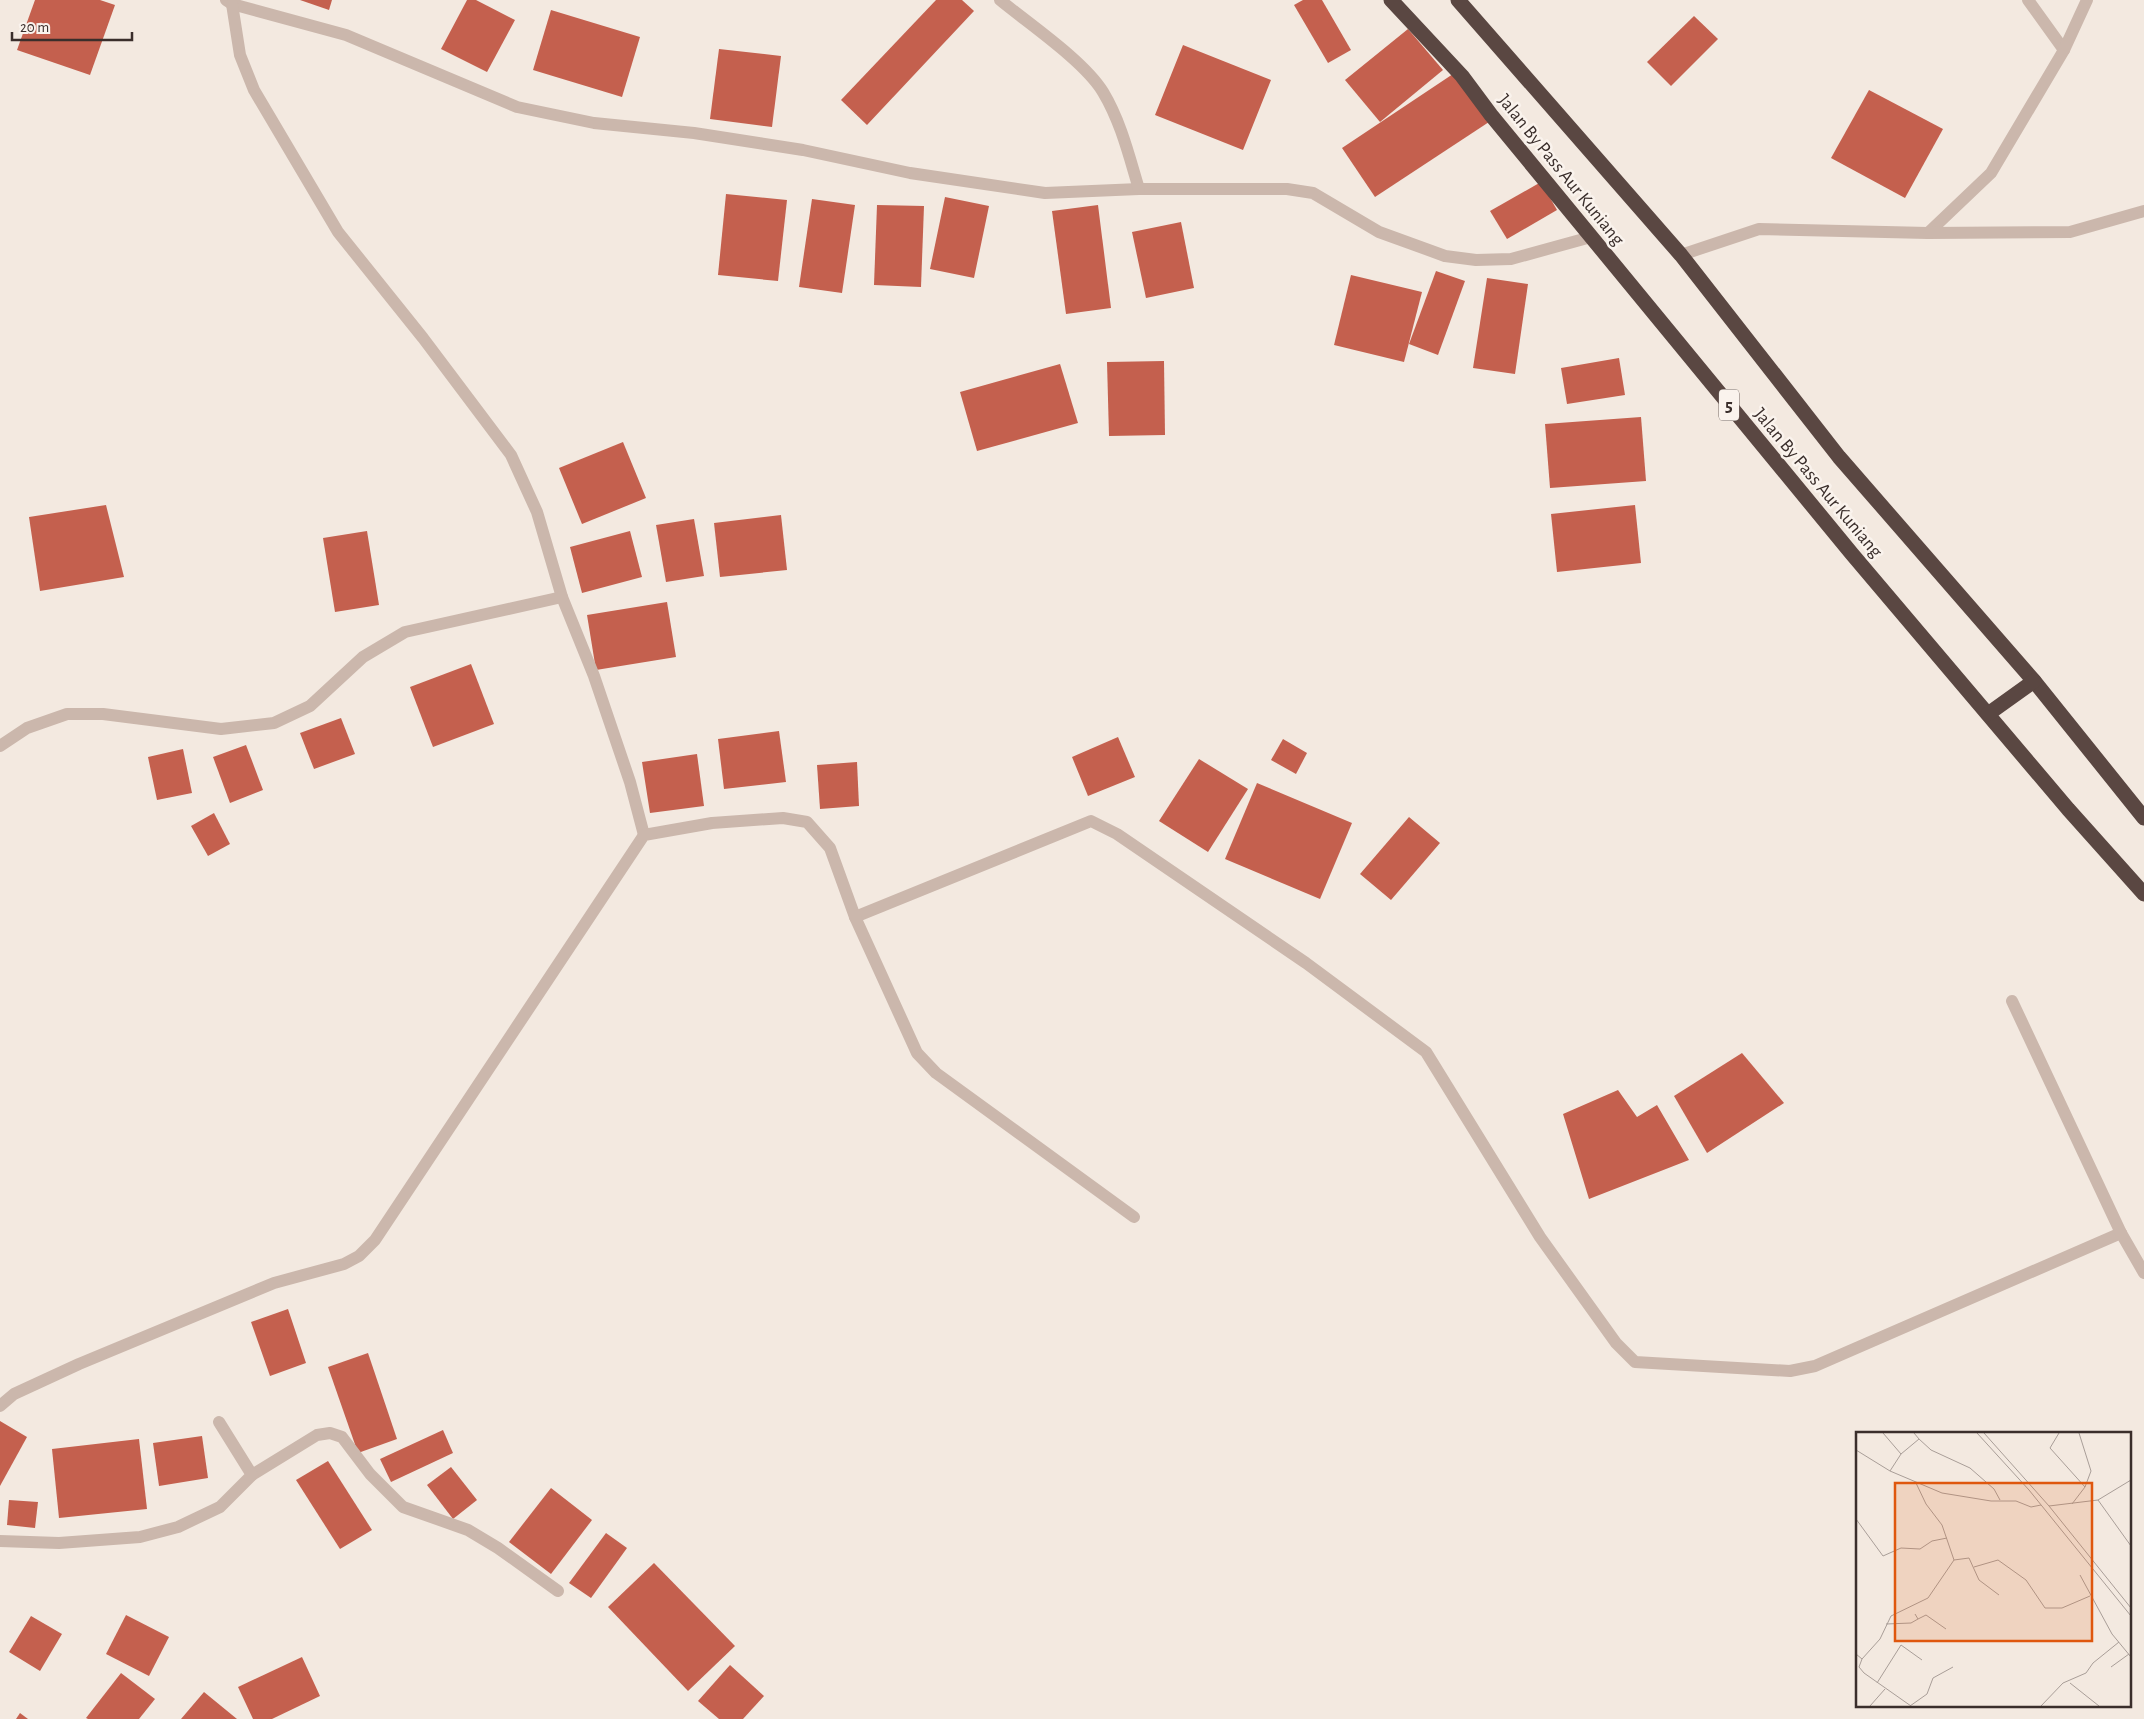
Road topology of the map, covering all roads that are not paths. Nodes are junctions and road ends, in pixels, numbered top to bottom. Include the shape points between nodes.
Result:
1 (1000, 0) edge
2 (1390, 0) edge
3 (1458, 0) edge
4 (2028, 0) edge
5 (2087, 0) edge
6 (229, 2) edge
7 (2064, 50) junction
8 (1139, 189) junction
9 (2144, 211) edge
10 (1928, 233) junction
11 (1591, 237) junction
12 (1681, 255) junction
13 (562, 597) junction
14 (2034, 681) junction
15 (1988, 714) junction
16 (0, 746) edge
17 (2144, 818) edge
18 (644, 835) junction
19 (2144, 894) edge
20 (855, 917) junction
21 (2012, 1000) dead end
22 (1134, 1217) dead end
23 (2121, 1232) junction
24 (2144, 1273) edge
25 (0, 1406) edge
26 (219, 1422) dead end
27 (252, 1475) junction
28 (0, 1541) edge
29 (558, 1591) dead end

1 - 8 street via 1078,64 1102,90 1120,124
2 - 11 highway, Jalan By Pass Aur Kuniang / 5 via 1462,76
3 - 12 highway, Jalan By Pass Aur Kuniang
4 - 7 street
5 - 7 street
6 - 8 street via 346,36 517,107 594,123 694,133 803,150 910,173 1045,193
6 - 13 street via 240,55 254,90 338,232 511,454 537,512
7 - 10 street via 1991,173
8 - 11 street via 1313,193 1379,232 1445,256 1476,260 1511,259
9 - 10 street via 2070,232
10 - 12 street via 1759,229
11 - 15 highway, Jalan By Pass Aur Kuniang / 5
12 - 14 highway, Jalan By Pass Aur Kuniang via 1840,457
13 - 16 street via 405,632 363,657 310,706 274,723 221,729 103,714 67,714 28,728
13 - 18 street via 594,676 630,782
14 - 15 highway
14 - 17 highway, Jalan By Pass Aur Kuniang
15 - 19 highway, Jalan By Pass Aur Kuniang / 5
18 - 20 street via 712,823 783,818 807,822 830,848
18 - 25 street via 376,1240 359,1256 344,1264 274,1283 79,1364 14,1394
20 - 22 street via 917,1053 936,1073
20 - 23 street via 1091,821 1118,834 1306,964 1426,1052 1540,1237 1616,1343 1635,1362 1782,1370 1815,1366
21 - 23 street
23 - 24 street
26 - 27 street
27 - 28 street via 220,1508 178,1527 140,1537 59,1543
27 - 29 street via 317,1435 342,1437 370,1474 403,1508 468,1530

